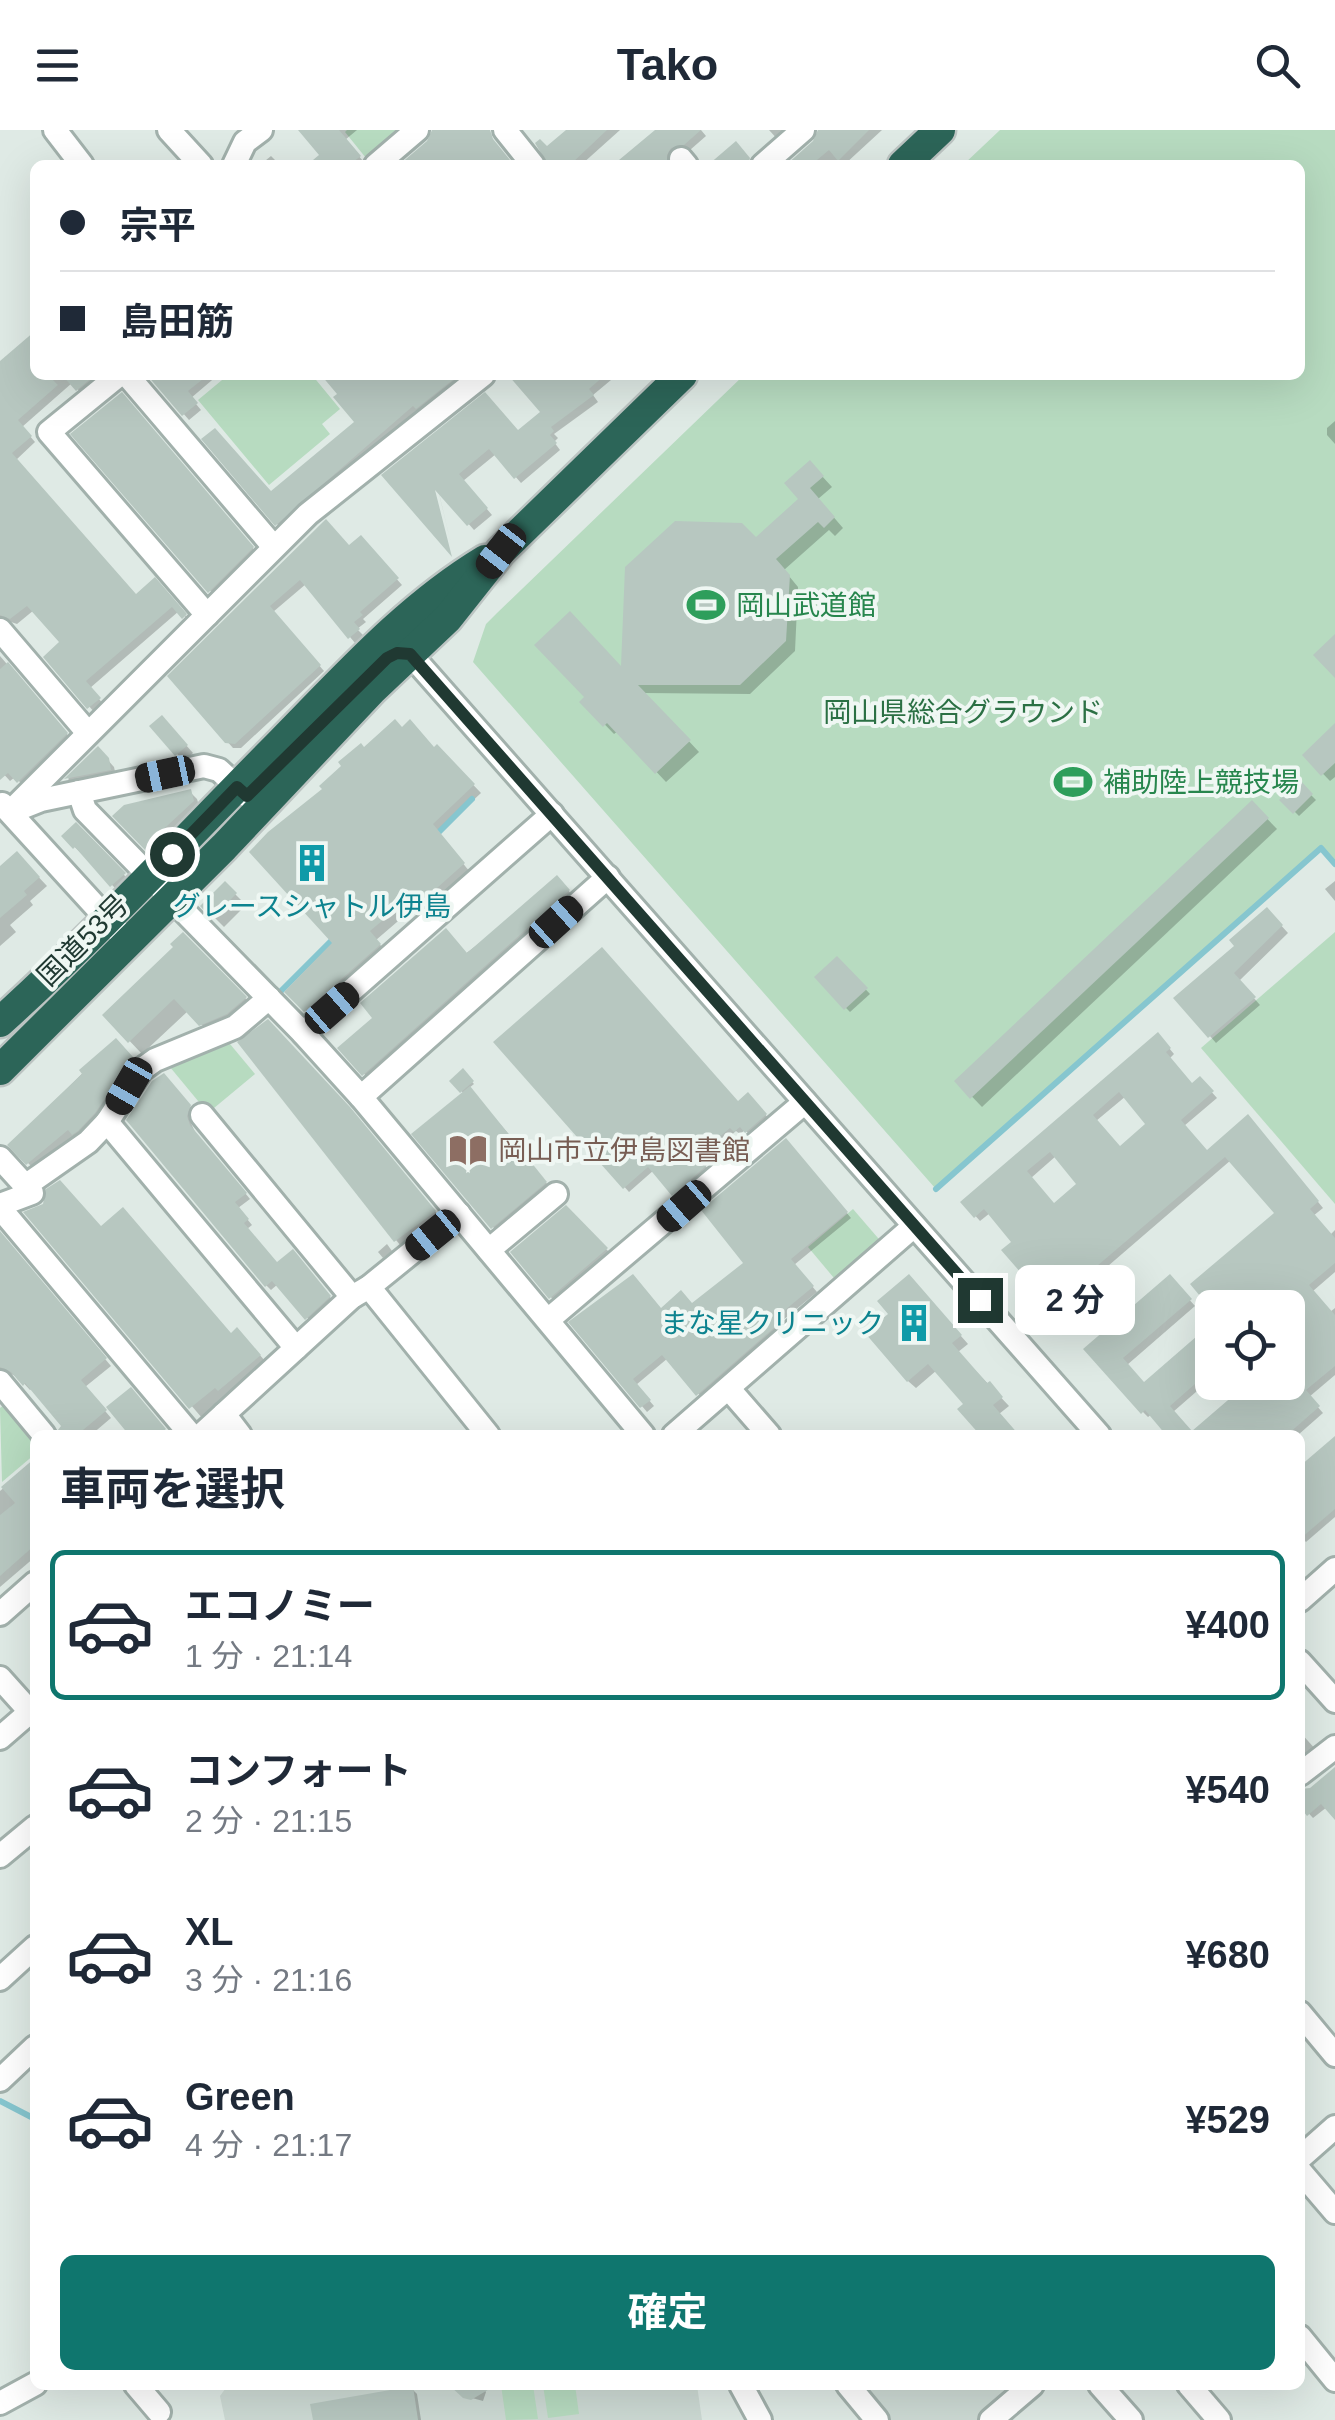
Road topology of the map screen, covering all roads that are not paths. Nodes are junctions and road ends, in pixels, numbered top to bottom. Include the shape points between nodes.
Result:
1 (56, 130) edge
2 (169, 130) edge
3 (261, 130) edge
4 (417, 130) edge
5 (803, 130) edge
6 (940, 130) edge
7 (518, 135) edge
8 (78, 160) edge
9 (196, 160) edge
10 (237, 160) edge
11 (382, 160) edge
12 (530, 160) edge
13 (769, 160) edge
14 (907, 160) edge
15 (113, 380) edge
16 (131, 380) edge
17 (477, 380) edge
18 (677, 380) edge
19 (273, 546) junction
20 (501, 551) junction
21 (207, 616) junction
22 (406, 620) junction
23 (5, 646) edge
24 (410, 654) junction
25 (88, 733) junction
26 (78, 792) junction
27 (242, 792) junction
28 (4, 810) edge
29 (552, 814) junction
30 (608, 877) junction
31 (160, 886) junction
32 (117, 930) junction
33 (269, 998) junction
34 (0, 1022) edge
35 (303, 1032) junction
36 (0, 1039) edge
37 (0, 1070) edge
38 (362, 1096) junction
39 (805, 1102) junction
40 (202, 1114) dead end
41 (107, 1122) junction
42 (0, 1158) edge
43 (25, 1186) junction
44 (556, 1194) dead end
45 (0, 1206) edge
46 (458, 1214) junction
47 (914, 1226) junction
48 (489, 1250) junction
49 (360, 1292) junction
50 (548, 1320) junction
51 (296, 1348) junction
52 (0, 1382) edge
53 (729, 1388) junction
54 (224, 1414) junction
55 (40, 1430) edge
56 (186, 1430) edge
57 (206, 1430) edge
58 (236, 1430) edge
59 (484, 1430) edge
60 (638, 1430) edge
61 (680, 1430) edge
62 (765, 1430) edge
63 (1095, 1430) edge
64 (1335, 1569) edge
65 (30, 1587) edge
66 (1305, 1596) edge
67 (0, 1614) edge
68 (1305, 1668) edge
69 (0, 1678) edge
70 (1335, 1701) edge
71 (30, 1704) edge
72 (0, 1738) edge
73 (1335, 1747) edge
74 (1305, 1770) edge
75 (30, 1831) edge
76 (0, 1856) edge
77 (30, 1952) edge
78 (0, 1979) edge
79 (1305, 2019) edge
80 (30, 2052) edge
81 (1335, 2054) edge
82 (0, 2080) edge
83 (1335, 2127) edge
84 (1305, 2154) edge
85 (1305, 2178) edge
86 (1335, 2212) edge
87 (1305, 2343) edge
88 (1335, 2380) edge
89 (30, 2387) edge
90 (140, 2390) edge
91 (744, 2390) edge
92 (852, 2390) edge
93 (1026, 2390) edge
94 (1104, 2390) edge
95 (1193, 2390) edge
96 (0, 2407) edge
97 (159, 2412) dead end
98 (8, 2420) edge
99 (760, 2420) edge
100 (878, 2420) edge
101 (991, 2420) edge
102 (1130, 2420) edge
103 (1219, 2420) edge

1 - 8 street
2 - 9 street
3 - 10 street
4 - 11 street
5 - 13 street
6 - 14 highway
7 - 12 street
15 - 21 street via 50,432
16 - 19 street
17 - 19 street
18 - 20 highway, 国道53号
19 - 21 street
20 - 22 highway, 国道53号 via 442,586
20 - 24 highway, 国道53号
21 - 25 street
22 - 24 street
22 - 27 highway, 国道53号
23 - 25 street
24 - 27 highway via 387,658
24 - 29 street
24 - 31 highway, 国道53号
25 - 28 street via 37,789
26 - 27 street via 204,766 219,770
26 - 28 street
26 - 31 street via 85,810
27 - 31 highway
28 - 32 street
29 - 30 street
29 - 35 street
30 - 38 street
30 - 39 street
31 - 32 highway, 国道53号
31 - 33 street
32 - 34 highway, 国道53号
32 - 36 highway
32 - 37 highway, 国道53号
33 - 35 street
33 - 41 street via 235,1027 141,1070
35 - 38 street
38 - 46 street
39 - 47 street
39 - 50 street
40 - 49 street
41 - 43 street
41 - 51 street
42 - 43 street
43 - 45 street via 32,1193
44 - 48 street
45 - 56 street
46 - 48 street
46 - 49 street
47 - 53 street
47 - 63 street
48 - 50 street
49 - 51 street
49 - 59 street
50 - 60 street
51 - 54 street
52 - 55 street
53 - 61 street
53 - 62 street
54 - 57 street
54 - 58 street
64 - 66 street
65 - 67 street
68 - 70 street
69 - 71 street
71 - 72 street
73 - 74 street
75 - 76 street
77 - 78 street
79 - 81 street
80 - 82 street
83 - 84 street
85 - 86 street
87 - 88 street
89 - 96 street
90 - 97 street
91 - 99 street
92 - 100 street
93 - 101 street
94 - 102 street
95 - 103 street
96 - 98 street

